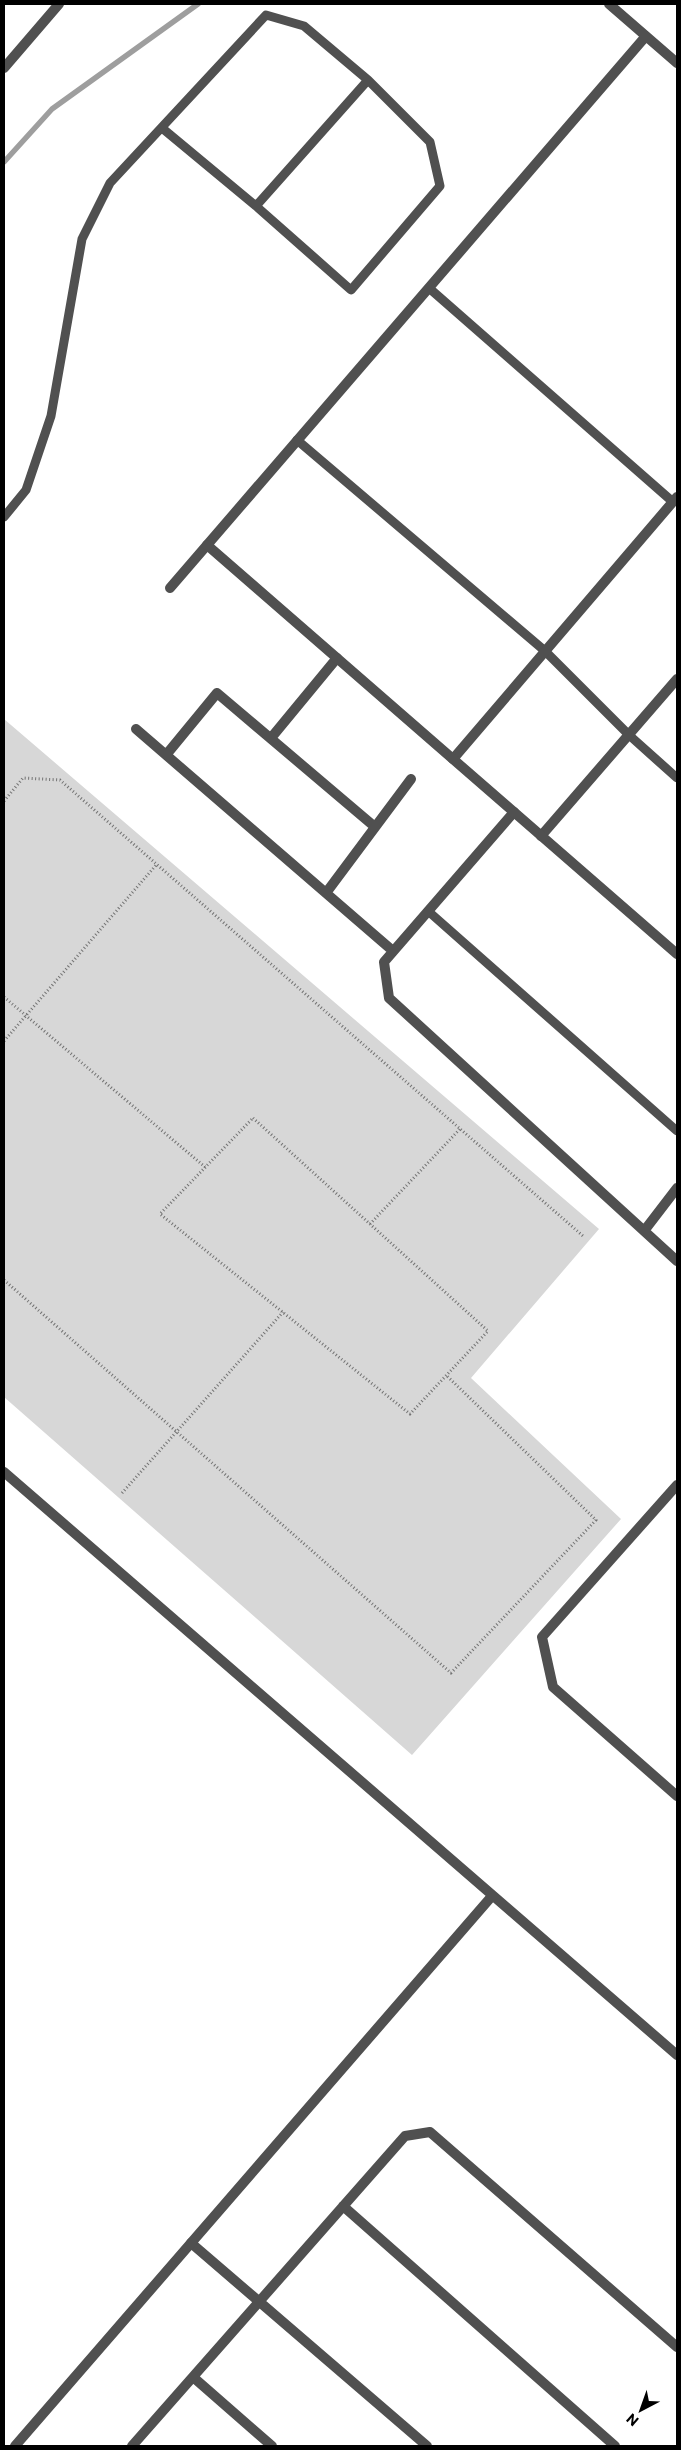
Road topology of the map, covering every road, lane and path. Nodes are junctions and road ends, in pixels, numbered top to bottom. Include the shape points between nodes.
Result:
1 (59, 4) edge
2 (609, 4) edge
3 (646, 36) junction
4 (677, 63) edge
5 (4, 68) edge
6 (368, 80) junction
7 (162, 128) junction
8 (256, 206) junction
9 (429, 288) junction
10 (297, 440) junction
11 (675, 500) edge
12 (4, 517) edge
13 (207, 545) junction
14 (170, 588) dead end
15 (545, 651) junction
16 (337, 658) junction
17 (677, 679) edge
18 (136, 729) dead end
19 (629, 735) junction
20 (271, 738) junction
21 (166, 755) junction
22 (453, 759) junction
23 (677, 778) edge
24 (411, 779) dead end
25 (4, 801) edge
26 (514, 812) junction
27 (375, 827) junction
28 (541, 836) junction
29 (157, 864) junction
30 (326, 893) junction
31 (428, 911) junction
32 (393, 951) junction
33 (677, 954) edge
34 (4, 997) edge
35 (26, 1016) junction
36 (4, 1041) edge
37 (460, 1129) junction
38 (677, 1131) edge
39 (206, 1167) junction
40 (677, 1188) edge
41 (370, 1224) junction
42 (644, 1231) junction
43 (583, 1236) dead end
44 (677, 1261) edge
45 (4, 1280) edge
46 (283, 1312) junction
47 (446, 1376) junction
48 (177, 1431) junction
49 (4, 1472) edge
50 (677, 1485) edge
51 (122, 1492) dead end
52 (677, 1796) edge
53 (492, 1896) junction
54 (677, 2055) edge
55 (343, 2206) junction
56 (191, 2243) junction
57 (259, 2302) junction
58 (677, 2347) edge
59 (193, 2377) junction
60 (15, 2446) edge
61 (132, 2446) edge
62 (272, 2446) edge
63 (427, 2446) edge
64 (615, 2446) edge

1 - 5 street
2 - 3 street
3 - 4 street
3 - 9 street
6 - 7 lane via 304,26 266,15
6 - 8 lane
6 - 8 lane via 430,142 440,186 352,290
7 - 8 lane
7 - 12 lane via 110,183 82,239 50,416 26,490
9 - 10 street
9 - 11 lane
10 - 13 street
10 - 15 lane
11 - 15 street
13 - 14 street
13 - 16 street
15 - 19 lane
15 - 22 street
16 - 20 street
16 - 22 street
17 - 19 street
18 - 21 street
19 - 23 lane
19 - 28 street
20 - 21 street via 217,693
20 - 27 street
21 - 30 street
22 - 26 street
24 - 27 street
25 - 29 path via 23,778 60,780
26 - 28 street
26 - 31 street
27 - 30 street
28 - 33 street
29 - 35 path
29 - 37 path
30 - 32 street
31 - 32 street
31 - 38 lane
32 - 42 street via 384,962 389,998
34 - 35 path
35 - 36 path
35 - 39 path
37 - 41 path
37 - 43 path
39 - 41 path via 253,1118
39 - 46 path via 160,1214
40 - 42 street
41 - 47 path via 488,1331
42 - 44 street
45 - 48 path
46 - 47 path via 410,1414
46 - 48 path
47 - 48 path via 596,1520 451,1673
48 - 51 path
49 - 53 street
50 - 52 street via 542,1637 553,1687
53 - 54 street
53 - 56 street
55 - 57 street
55 - 58 street via 405,2136 430,2132
55 - 64 street
56 - 57 street
56 - 60 street
57 - 59 street
57 - 63 street
59 - 61 street
59 - 62 street

